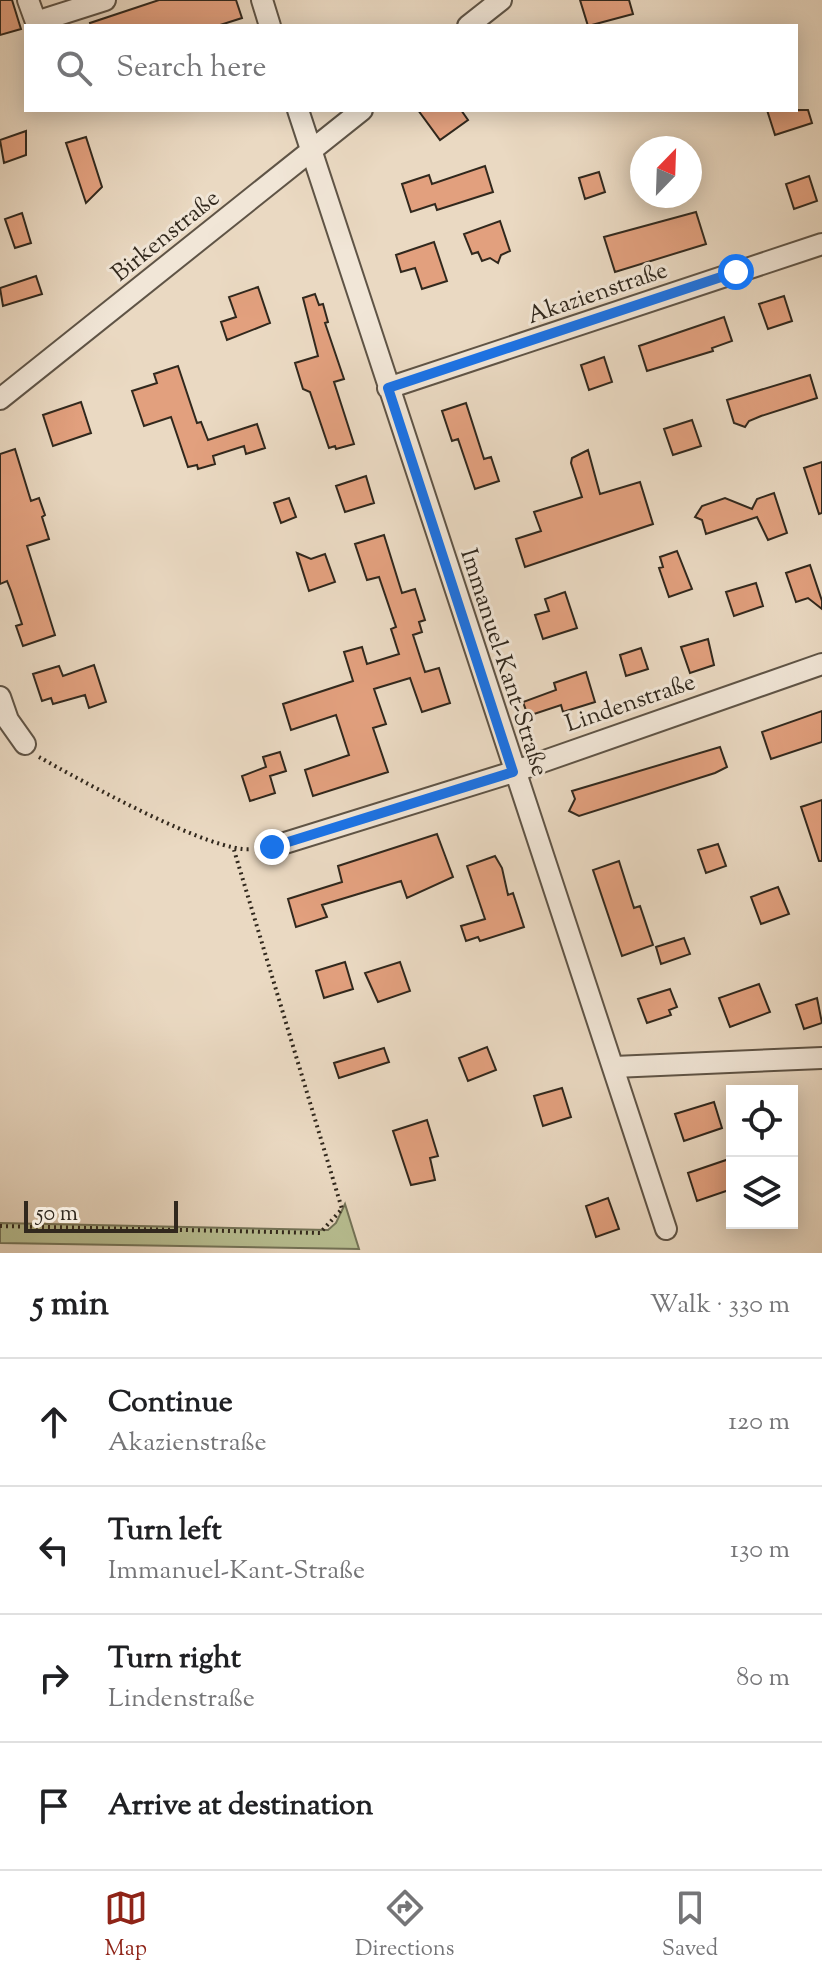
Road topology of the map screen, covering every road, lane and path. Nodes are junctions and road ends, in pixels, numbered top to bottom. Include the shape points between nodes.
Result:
1 (28, 0) edge
2 (105, 0) edge
3 (262, 0) edge
4 (501, 0) edge
5 (269, 24) edge
6 (471, 24) edge
7 (299, 112) edge
8 (359, 112) edge
9 (311, 150) junction
10 (822, 244) edge
11 (388, 388) junction
12 (0, 399) edge
13 (822, 664) edge
14 (0, 697) edge
15 (25, 744) joint
16 (513, 772) junction
17 (272, 847) dead end
18 (822, 1058) edge
19 (614, 1067) junction
20 (0, 1226) edge
21 (666, 1229) dead end

1 - 2 street via 36,22
3 - 5 street
4 - 6 street
7 - 9 street, Immanuel-Kant-Straße
8 - 9 street, Birkenstraße
9 - 11 street, Immanuel-Kant-Straße
9 - 12 street, Birkenstraße
10 - 11 street, Akazienstraße
11 - 16 street, Immanuel-Kant-Straße
13 - 16 street, Lindenstraße
14 - 15 street
15 - 20 path via 40,758 234,850 342,1209 320,1233
16 - 17 street, Lindenstraße
16 - 19 street, Immanuel-Kant-Straße
18 - 19 street
19 - 21 street, Immanuel-Kant-Straße

